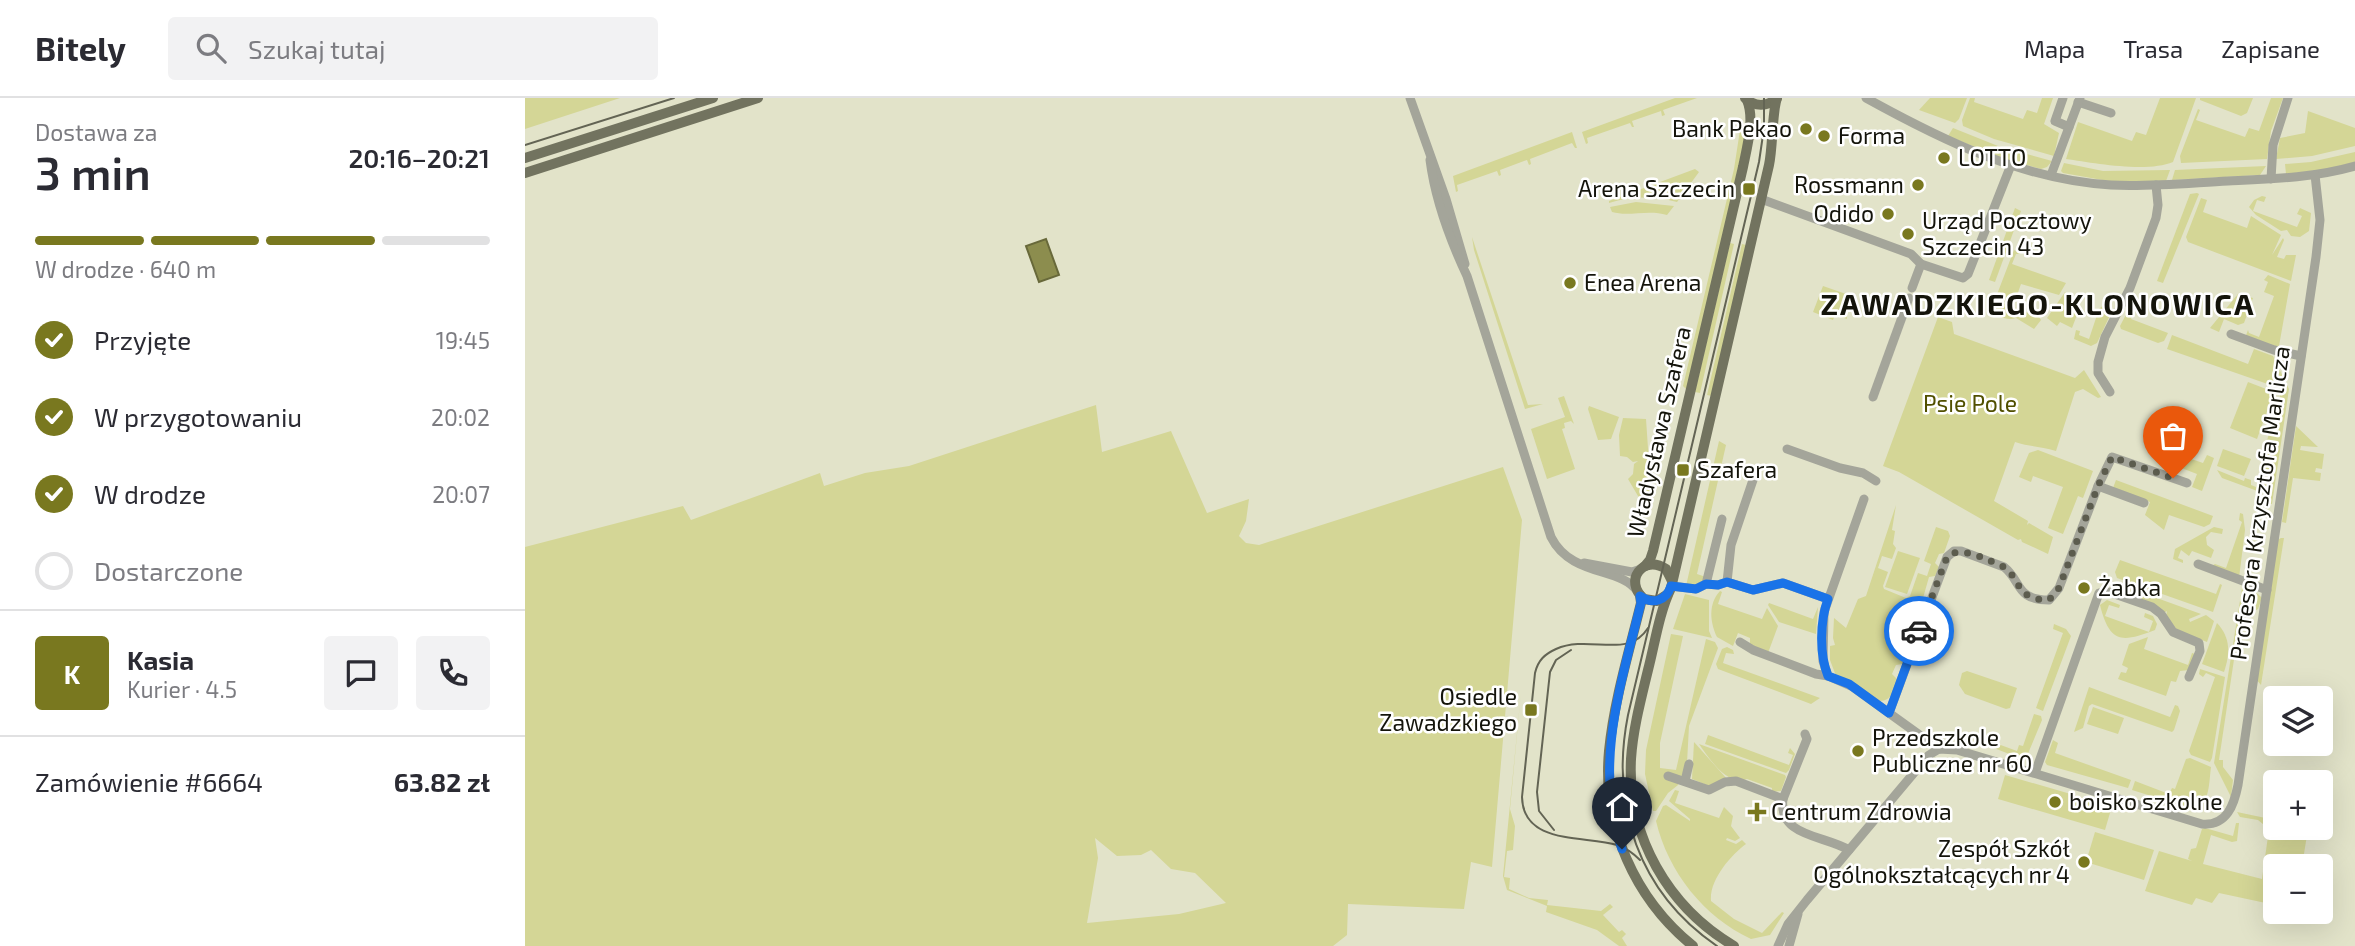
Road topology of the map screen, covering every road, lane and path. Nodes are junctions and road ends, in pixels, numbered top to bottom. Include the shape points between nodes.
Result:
1 (713, 98) edge
2 (758, 98) edge
3 (1410, 98) edge
4 (1777, 98) edge
5 (1866, 98) edge
6 (2063, 98) edge
7 (2288, 98) edge
8 (1746, 99) edge
9 (2079, 100) edge
10 (2111, 113) dead end
11 (2069, 127) junction
12 (585, 139) junction
13 (593, 151) junction
14 (525, 158) edge
15 (2011, 165) junction
16 (2355, 166) edge
17 (525, 173) edge
18 (2051, 175) junction
19 (2315, 175) junction
20 (2271, 179) junction
21 (2156, 185) junction
22 (1761, 199) junction
23 (1921, 264) junction
24 (1912, 288) dead end
25 (1909, 298) dead end
26 (2231, 334) dead end
27 (2301, 356) junction
28 (2110, 392) dead end
29 (1873, 397) dead end
30 (1787, 449) dead end
31 (1753, 480) dead end
32 (1872, 483) dead end
33 (2187, 483) dead end
34 (2098, 486) junction
35 (1864, 499) dead end
36 (2144, 503) dead end
37 (1722, 519) dead end
38 (1576, 562) junction
39 (2198, 564) dead end
40 (1643, 567) junction
41 (1727, 582) junction
42 (1706, 584) junction
43 (1670, 588) junction
44 (2267, 590) junction
45 (1638, 593) junction
46 (1828, 599) junction
47 (1740, 642) dead end
48 (1828, 676) junction
49 (2189, 677) dead end
50 (1889, 713) junction
51 (1805, 734) dead end
52 (1939, 749) junction
53 (1689, 764) dead end
54 (2035, 774) junction
55 (1668, 776) dead end
56 (1685, 781) junction
57 (1783, 799) junction
58 (1849, 850) junction
59 (1799, 911) junction
60 (1693, 946) edge
61 (1734, 946) edge
62 (1778, 946) edge
63 (1789, 946) edge

1 - 12 main road
2 - 13 main road
3 - 38 street via 1463,252 1549,533 1561,552
4 - 8 main road via 1763,105
4 - 22 main road, Władysława Szafera via 1773,146
5 - 15 street via 1959,146
6 - 11 street via 2055,121
7 - 20 street via 2273,145
8 - 40 main road, Władysława Szafera via 1750,110 1743,167 1653,551
9 - 10 street
9 - 11 street
11 - 18 street
12 - 13 street
12 - 14 main road
13 - 17 main road
15 - 18 street
15 - 23 street via 1966,277
16 - 19 street
18 - 21 street via 2098,184
19 - 20 street
19 - 27 street, Profesora Krzysztofa Marlicza via 2319,230
20 - 21 street
21 - 28 street via 2156,218 2098,362 2098,373
22 - 23 street via 1911,254
22 - 43 main road, Władysława Szafera
23 - 24 street
25 - 29 street
26 - 27 street
27 - 44 street, Profesora Krzysztofa Marlicza
30 - 32 street via 1863,473
31 - 41 street via 1731,545
33 - 34 street via 2112,457
34 - 36 street
34 - 50 street via 2059,588 2051,598 2026,594 2004,567 1961,551 1947,557
35 - 46 street
37 - 42 street
38 - 40 street via 1632,572
38 - 45 street via 1629,582
39 - 44 street
40 - 43 main road via 1664,567 1670,575
40 - 45 main road via 1635,580
41 - 42 street
41 - 46 street via 1753,590 1783,583
42 - 43 street via 1696,589
43 - 45 main road via 1655,601
43 - 61 main road, Władysława Szafera via 1633,737 1634,808 1647,850 1669,889 1696,919
44 - 54 street, Profesora Krzysztofa Marlicza via 2235,802 2227,815 2202,824
45 - 60 main road via 1641,603 1610,742 1611,804 1637,881 1666,921
46 - 48 street via 1823,642
47 - 48 street
48 - 50 street via 1849,684
49 - 54 street via 2199,643 2173,632 2152,607 2105,591 2098,596
50 - 52 street
51 - 57 street
52 - 54 street via 1957,750
52 - 58 street
53 - 56 street
55 - 56 street
56 - 57 street via 1712,790 1736,781
57 - 58 street via 1782,810 1792,827
58 - 59 street
59 - 62 street
59 - 63 street

